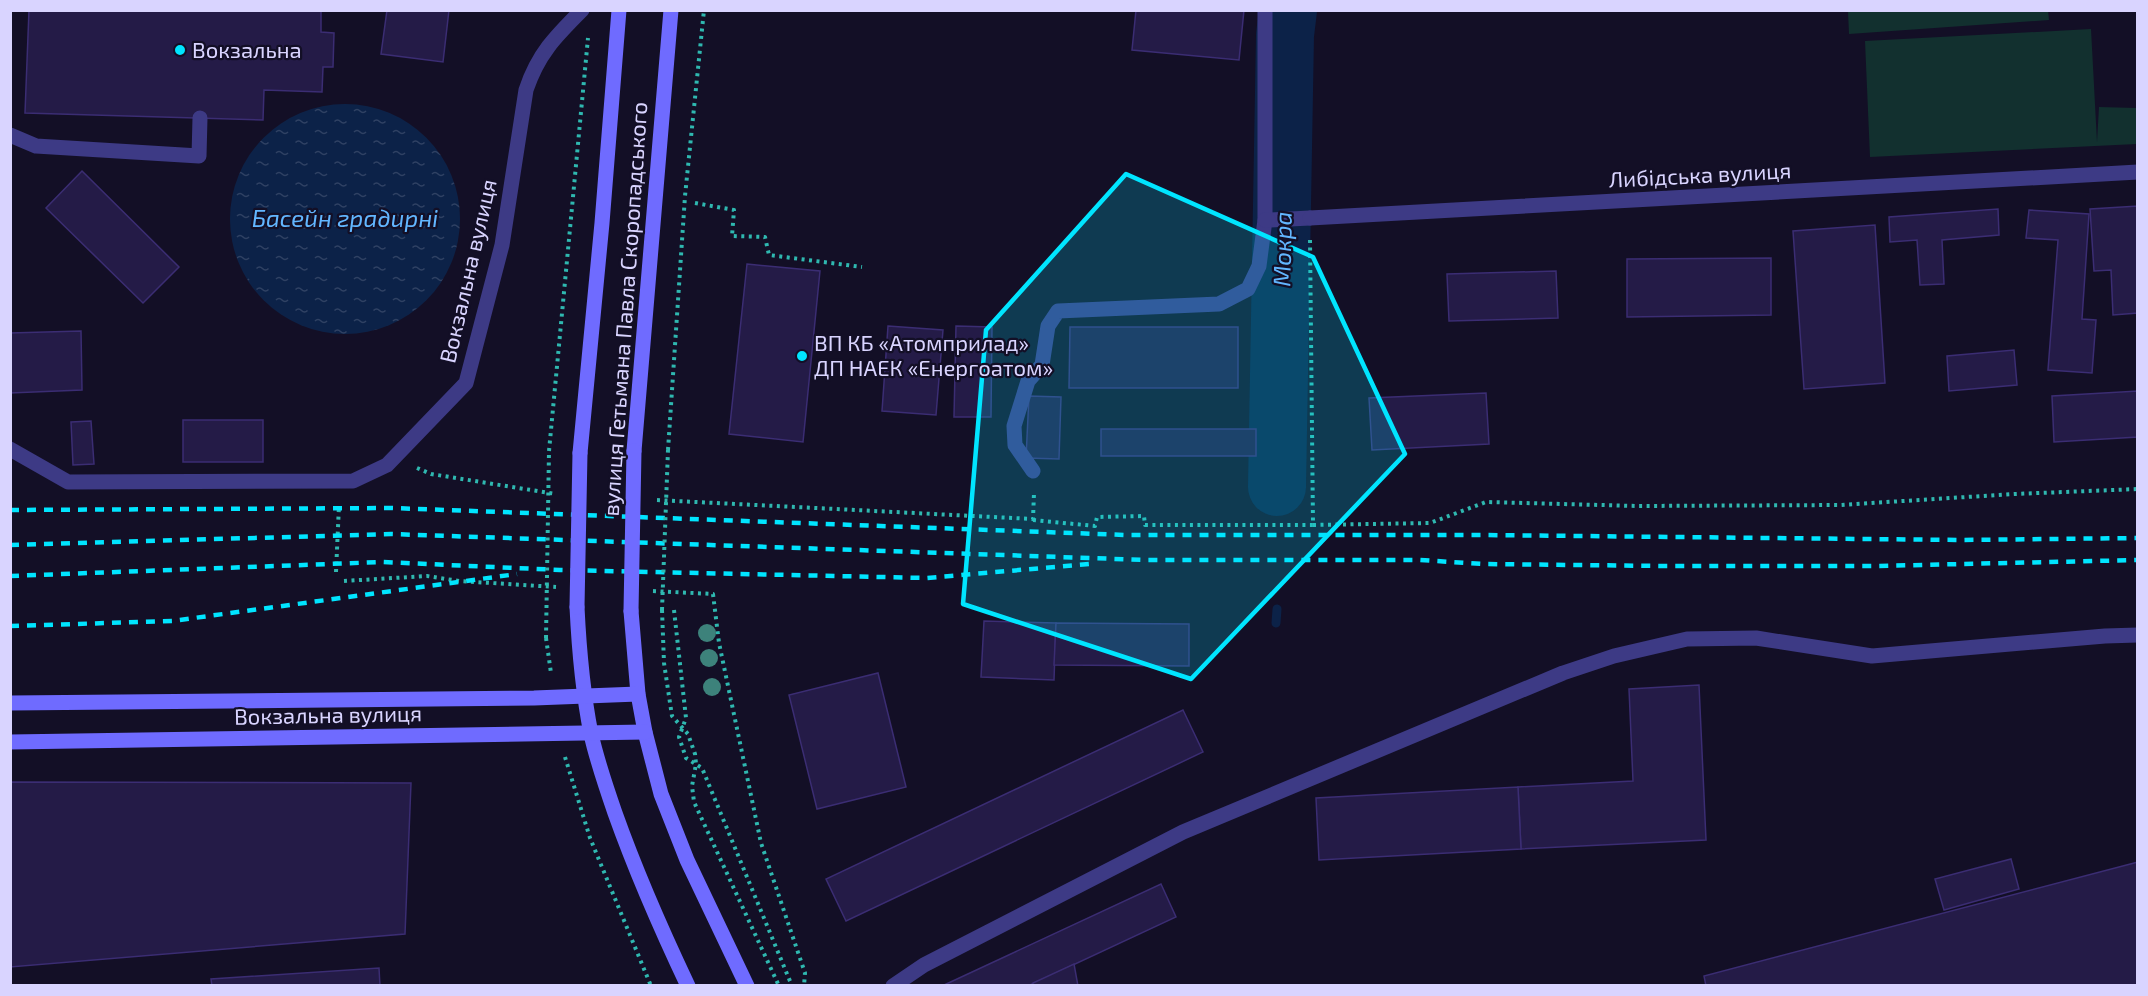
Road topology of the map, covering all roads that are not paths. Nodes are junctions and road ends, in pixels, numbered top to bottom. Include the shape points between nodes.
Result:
1 (582, 10) edge
2 (620, 10) edge
3 (671, 10) edge
4 (1265, 10) edge
5 (200, 118) dead end
6 (10, 135) edge
7 (2138, 172) edge
8 (1266, 220) junction
9 (10, 449) edge
10 (1033, 471) road end
11 (2138, 635) edge
12 (638, 694) junction
13 (586, 695) junction
14 (10, 703) edge
15 (645, 732) junction
16 (591, 734) junction
17 (10, 742) edge
18 (688, 986) edge
19 (747, 986) edge
20 (893, 986) edge

1 - 9 street, Вокзальна вулиця via 544,50 530,80 502,245 466,382 387,465 353,481 68,482
2 - 13 main road, вулиця Гетьмана Павла Скоропадського, bridge via 580,453 577,607
3 - 12 main road, вулиця Гетьмана Павла Скоропадського, bridge via 634,451 632,611
4 - 8 street
5 - 6 street via 200,156 36,146
7 - 8 street, Либідська вулиця
8 - 10 street via 1259,266 1248,289 1219,304 1058,310 1048,326 1042,365 1028,381 1014,426 1015,445
11 - 20 street via 1872,656 1756,638 1687,639 1614,656 1563,673 1183,832 924,964
12 - 13 main road, Вокзальна вулиця
12 - 15 main road, вулиця Гетьмана Павла Скоропадського
13 - 14 main road, Вокзальна вулиця
13 - 16 main road, вулиця Гетьмана Павла Скоропадського
15 - 16 main road, Вокзальна вулиця
15 - 19 main road, вулиця Гетьмана Павла Скоропадського via 662,794 687,860
16 - 17 main road, Вокзальна вулиця
16 - 18 main road, вулиця Гетьмана Павла Скоропадського via 634,864

